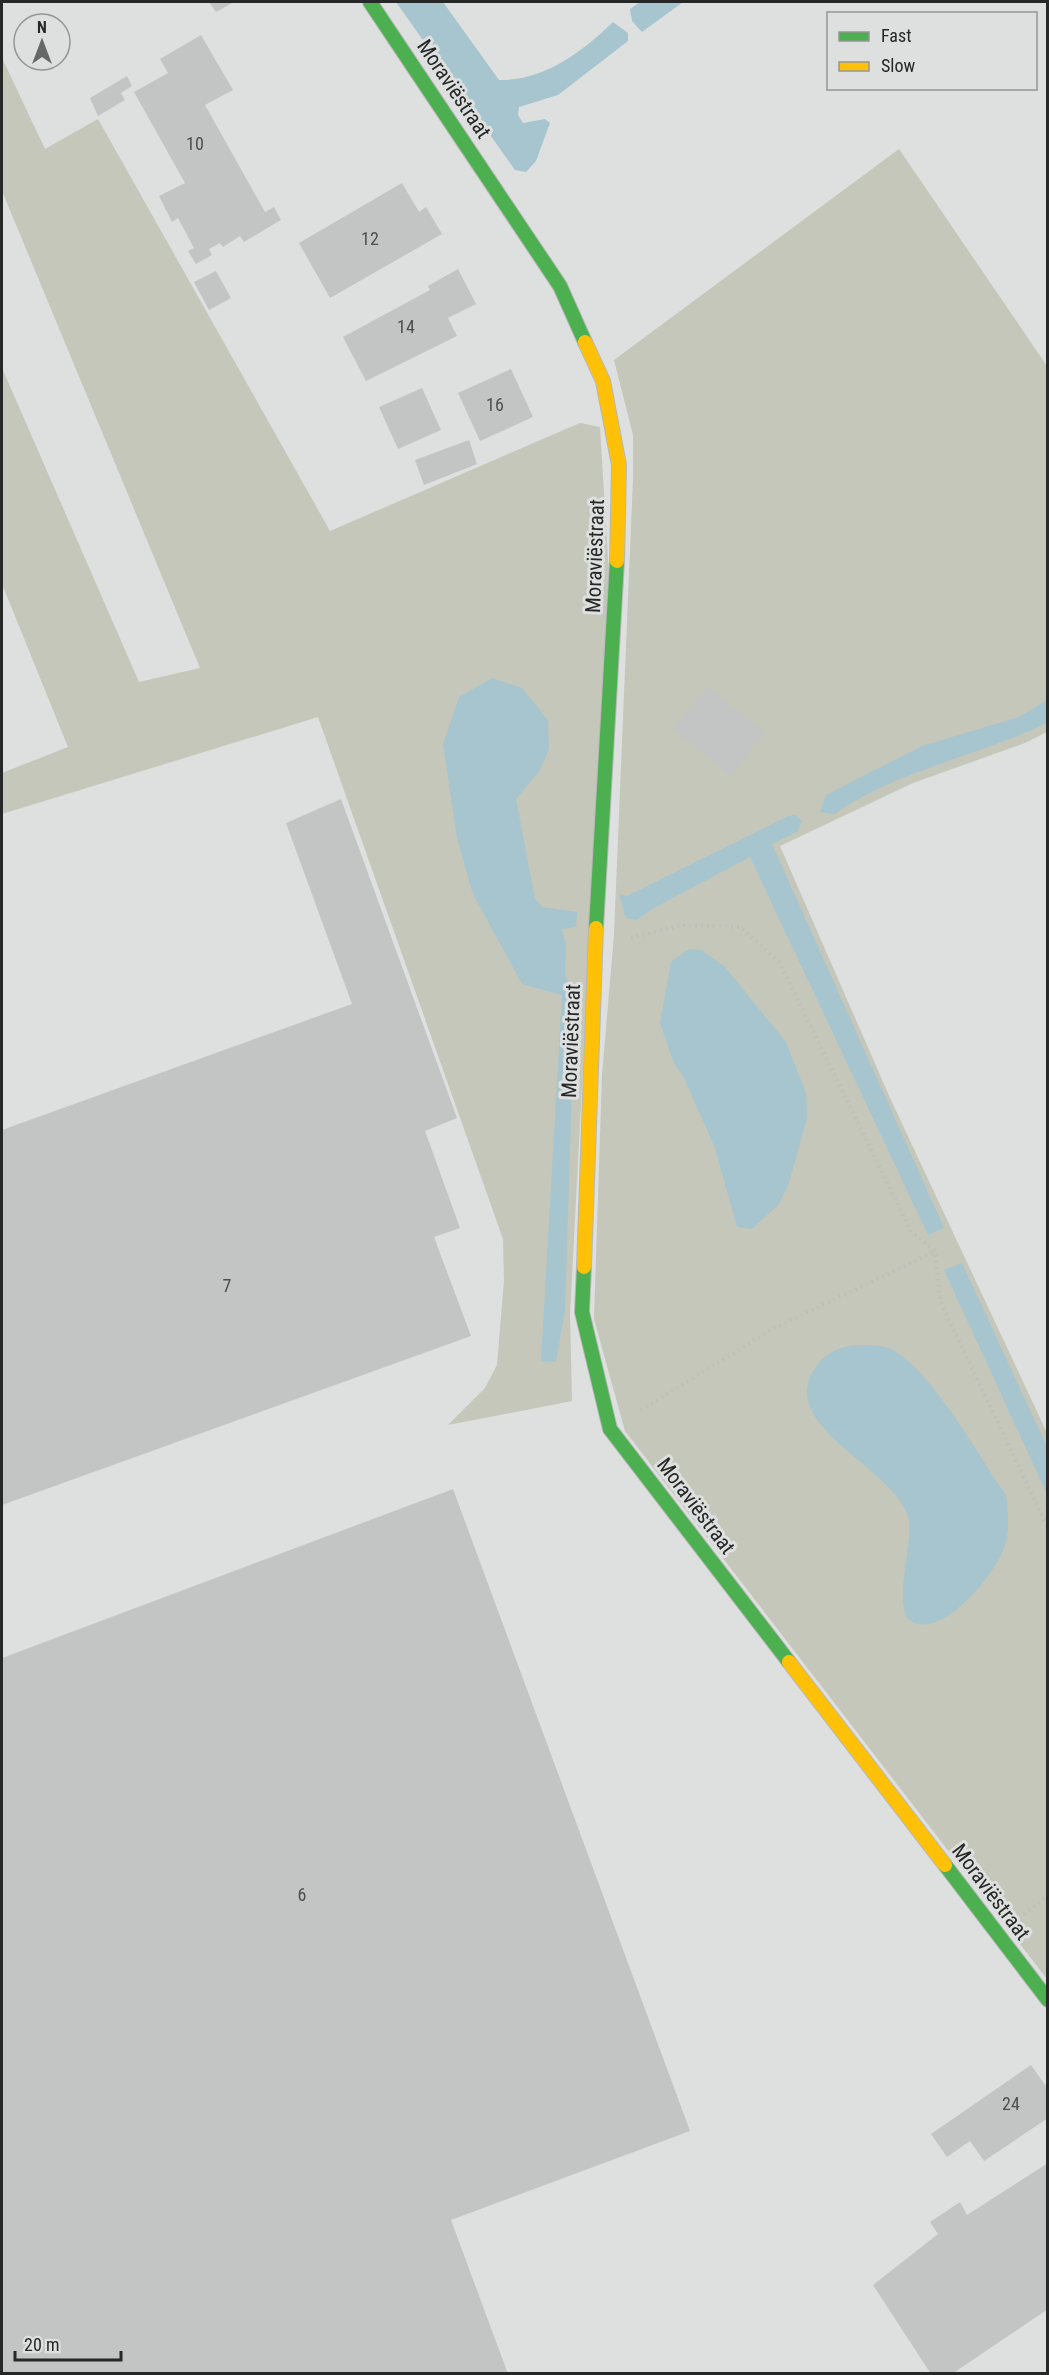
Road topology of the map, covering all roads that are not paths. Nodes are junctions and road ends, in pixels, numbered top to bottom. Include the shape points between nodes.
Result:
1 (370, 2) edge
2 (1047, 2000) edge

1 - 2 street, Moraviëstraat via 560,286 603,381 619,465 582,1311 610,1429

